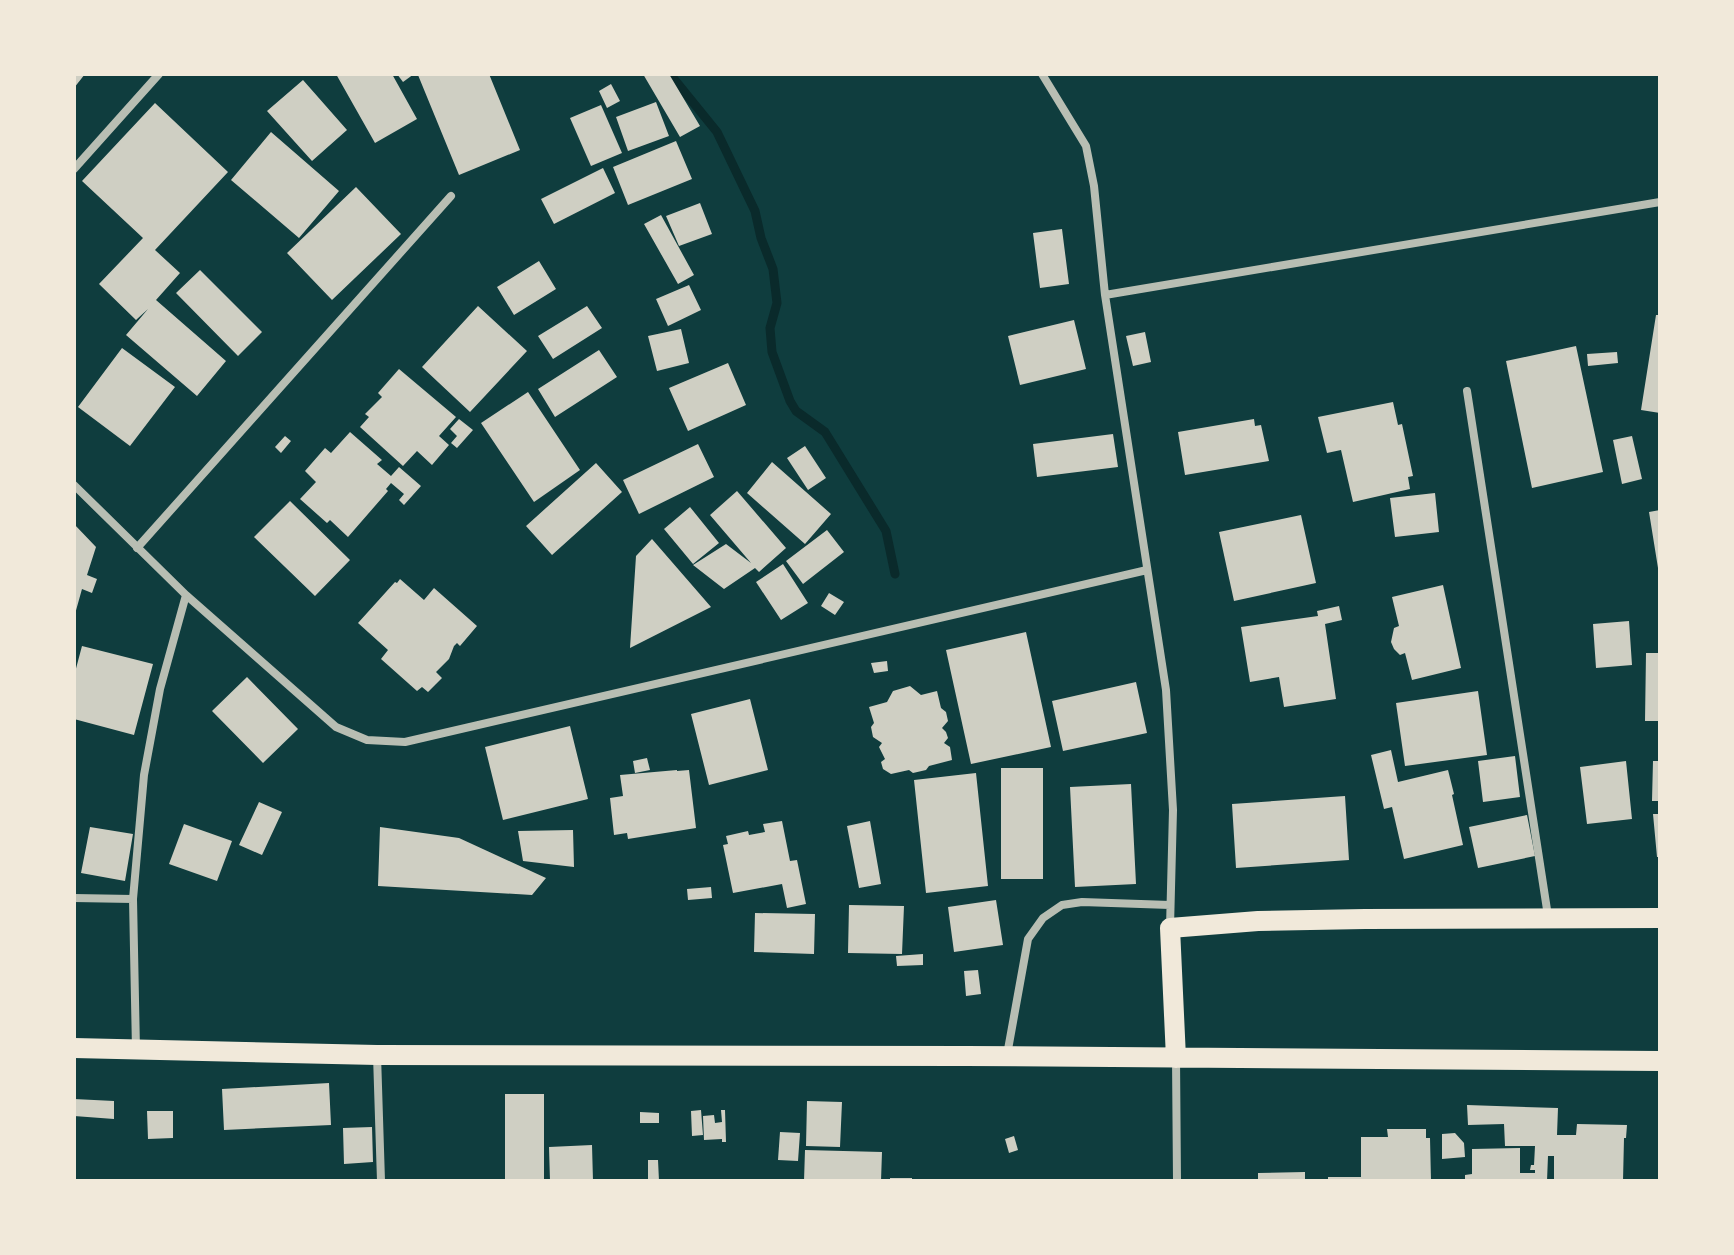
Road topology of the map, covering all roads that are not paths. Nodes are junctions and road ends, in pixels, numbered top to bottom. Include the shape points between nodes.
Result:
1 (159, 74) edge
2 (1042, 74) edge
3 (74, 169) edge
4 (451, 196) dead end
5 (1660, 202) edge
6 (1105, 295) junction
7 (1467, 391) dead end
8 (74, 485) edge
9 (137, 548) junction
10 (1147, 570) junction
11 (186, 595) junction
12 (74, 898) edge
13 (133, 899) junction
14 (1170, 905) junction
15 (1660, 918) edge
16 (1549, 920) junction
17 (1170, 928) junction
18 (74, 1048) edge
19 (136, 1050) junction
20 (377, 1055) junction
21 (1006, 1056) junction
22 (1176, 1058) junction
23 (1660, 1061) edge
24 (381, 1181) edge
25 (1177, 1181) edge

1 - 3 street
2 - 6 street via 1086,146
4 - 9 street
5 - 6 street
6 - 10 street
7 - 16 street
8 - 9 street
9 - 11 street
10 - 11 street via 405,742 367,740 336,727
10 - 14 street via 1170,747
11 - 13 street via 147,761
12 - 13 street
13 - 19 street
14 - 17 street
14 - 21 street via 1082,902 1062,905 1043,918 1028,939
15 - 16 main road
16 - 17 main road via 1336,919
17 - 22 main road
18 - 19 main road
19 - 20 main road
20 - 21 main road
20 - 24 street
21 - 22 main road
22 - 23 main road
22 - 25 street

